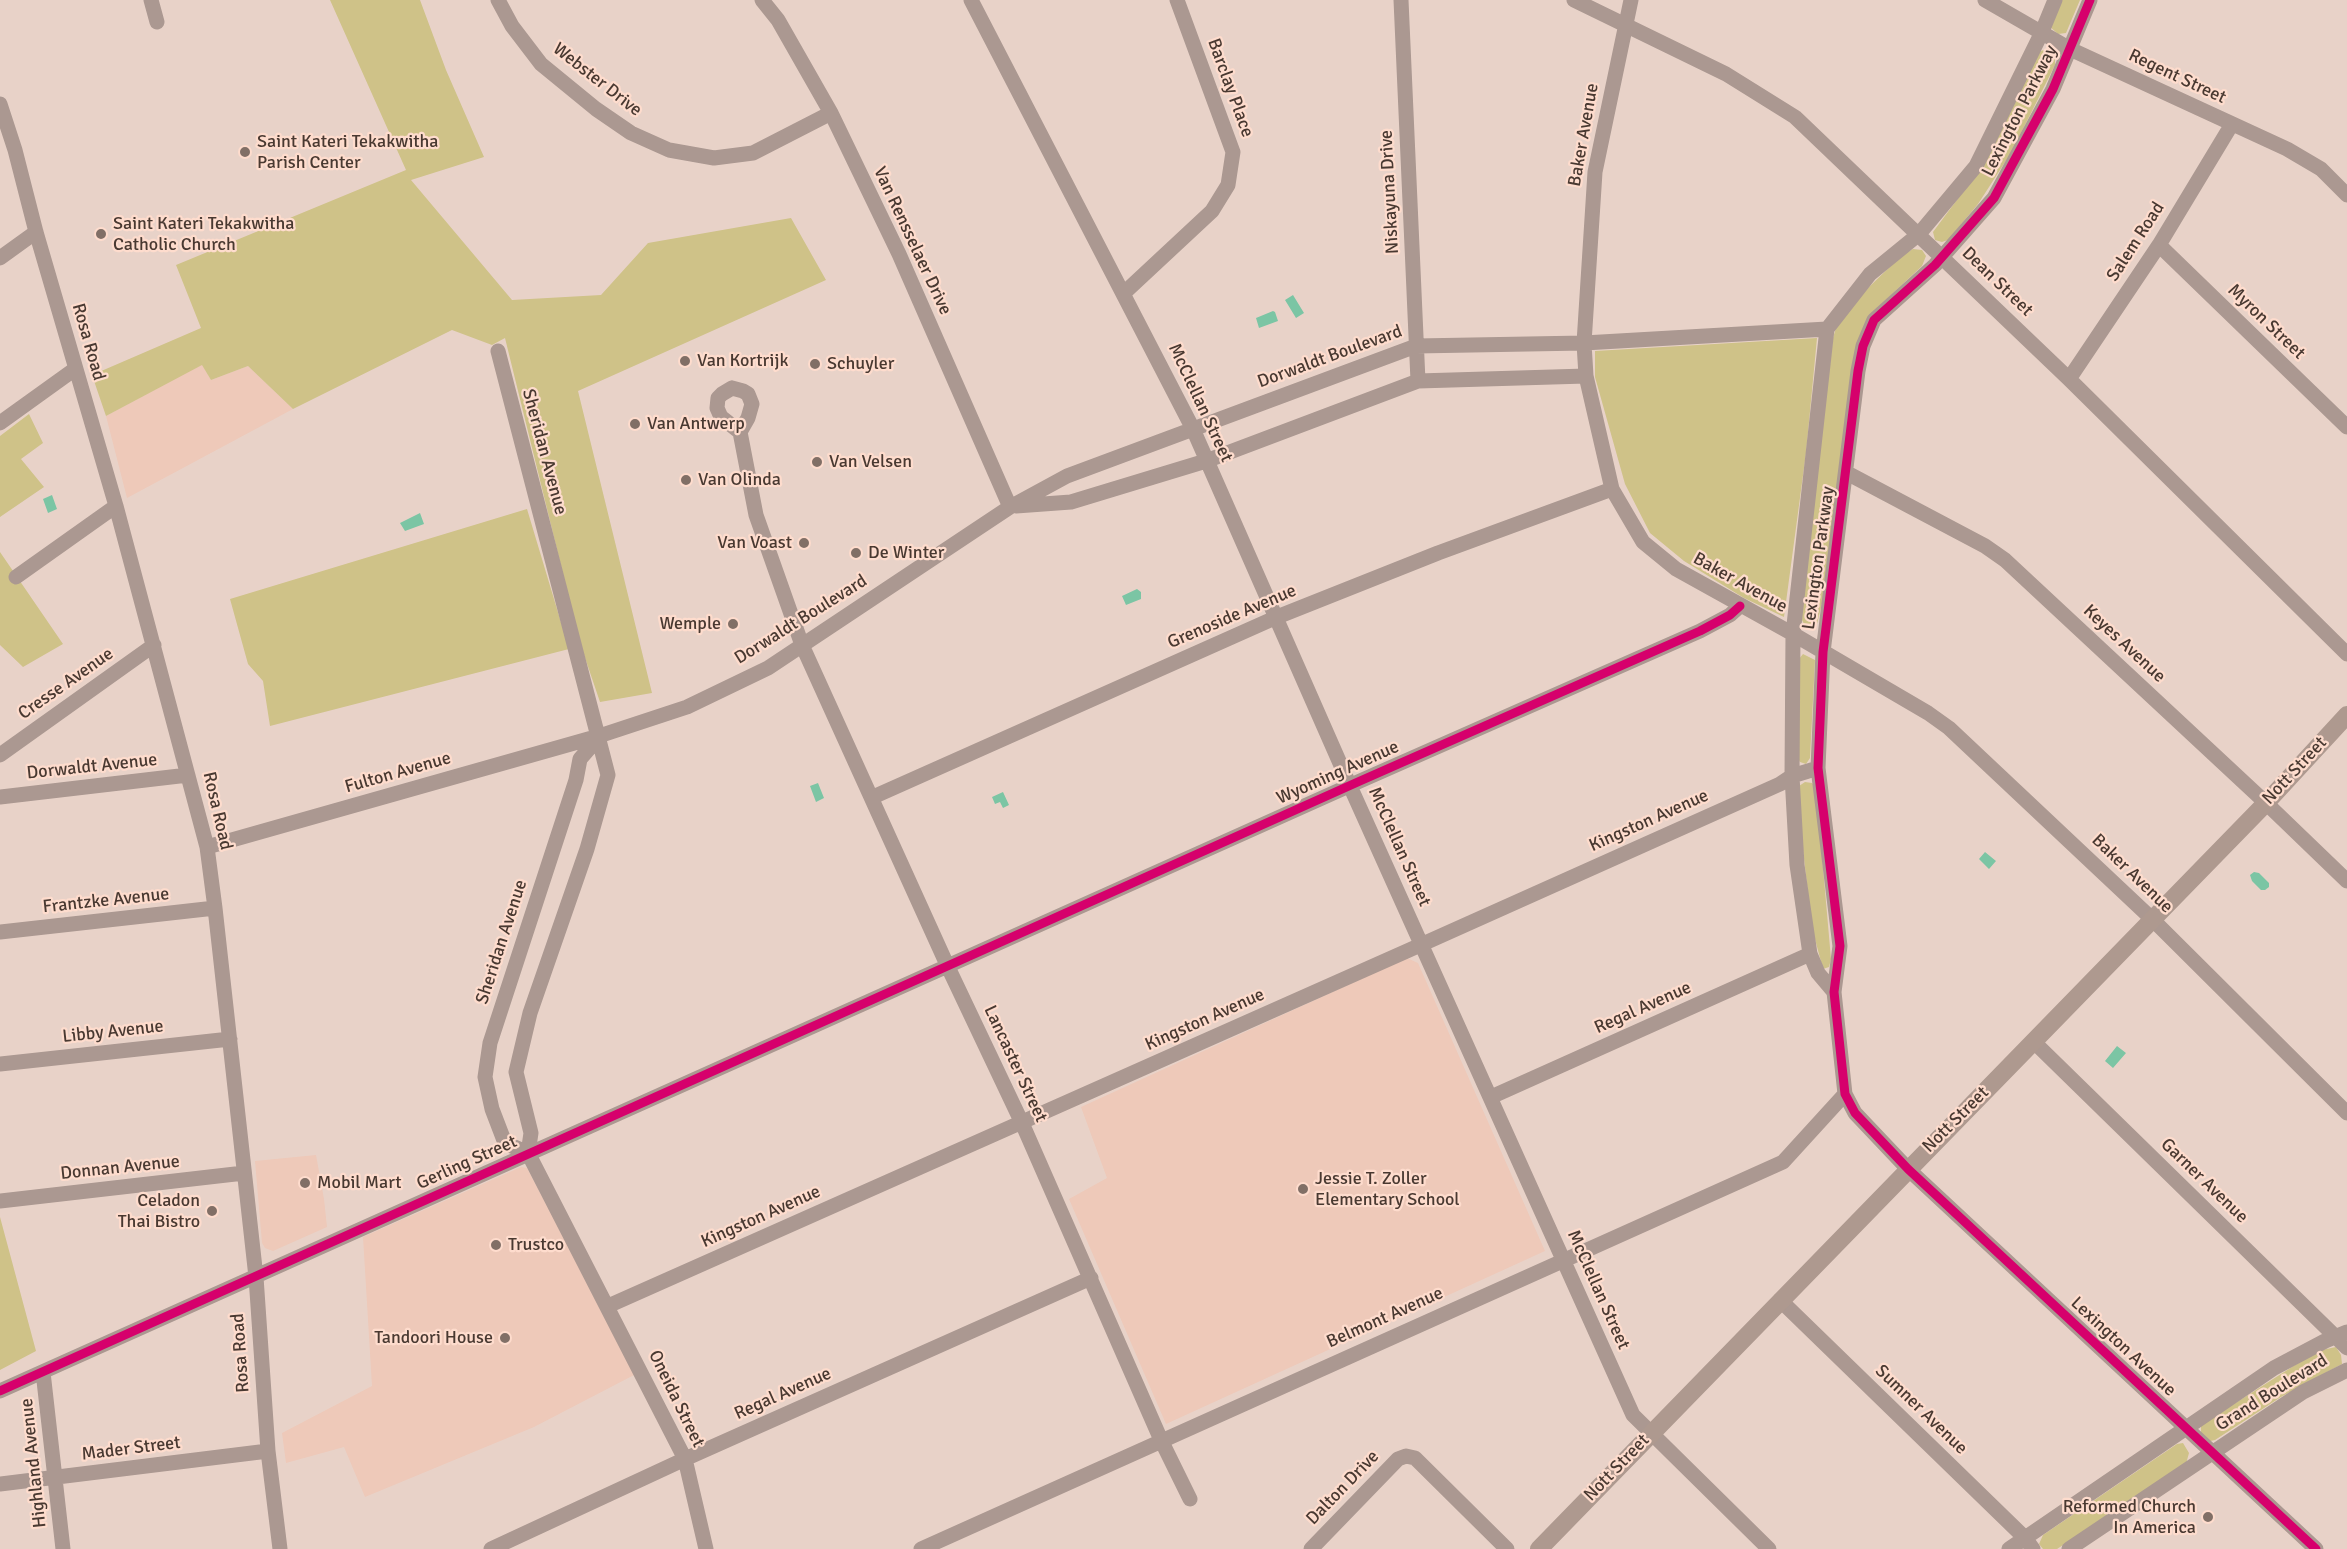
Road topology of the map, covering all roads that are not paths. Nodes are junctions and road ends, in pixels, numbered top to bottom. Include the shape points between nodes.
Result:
1 (151, 0) edge
2 (498, 0) edge
3 (762, 0) edge
4 (971, 0) edge
5 (1177, 0) edge
6 (1401, 0) edge
7 (1574, 0) edge
8 (1631, 0) edge
9 (1985, 0) edge
10 (2055, 0) edge
11 (2090, 0) edge
12 (157, 22) dead end
13 (1625, 26) junction
14 (2041, 34) junction
15 (2070, 49) junction
16 (0, 104) edge
17 (831, 113) junction
18 (2232, 124) junction
19 (2347, 195) edge
20 (36, 232) junction
21 (1919, 234) junction
22 (2159, 245) junction
23 (1942, 257) junction
24 (0, 258) edge
25 (1124, 293) junction
26 (1827, 329) junction
27 (1584, 343) junction
28 (1416, 346) junction
29 (498, 351) dead end
30 (75, 369) junction
31 (1586, 376) junction
32 (2070, 379) junction
33 (1418, 381) junction
34 (0, 423) edge
35 (2347, 427) edge
36 (1193, 429) junction
37 (740, 432) dead end
38 (1206, 460) junction
39 (1847, 473) junction
40 (1612, 489) junction
41 (116, 506) junction
42 (1010, 507) junction
43 (16, 577) dead end
44 (1740, 606) junction
45 (1277, 618) junction
46 (1793, 634) junction
47 (154, 645) junction
48 (802, 645) junction
49 (1823, 652) junction
50 (2347, 654) edge
51 (2347, 715) edge
52 (599, 736) junction
53 (0, 755) edge
54 (1818, 768) junction
55 (188, 775) junction
56 (1792, 776) junction
57 (1350, 786) junction
58 (0, 797) edge
59 (873, 797) junction
60 (2266, 803) junction
61 (207, 847) junction
62 (2347, 881) edge
63 (215, 908) junction
64 (2152, 919) junction
65 (0, 932) edge
66 (1421, 945) junction
67 (1810, 954) junction
68 (948, 967) junction
69 (1834, 992) junction
70 (230, 1039) junction
71 (2034, 1042) junction
72 (0, 1064) edge
73 (1845, 1094) junction
74 (1491, 1097) junction
75 (2347, 1113) edge
76 (1022, 1123) junction
77 (528, 1153) junction
78 (1908, 1169) junction
79 (244, 1173) junction
80 (0, 1201) edge
81 (1562, 1259) junction
82 (256, 1277) junction
83 (1091, 1278) junction
84 (1780, 1300) junction
85 (608, 1306) junction
86 (2341, 1335) edge
87 (2347, 1348) edge
88 (2347, 1370) edge
89 (43, 1372) junction
90 (0, 1391) edge
91 (2187, 1428) junction
92 (1651, 1434) junction
93 (1161, 1440) junction
94 (268, 1451) junction
95 (2212, 1453) junction
96 (685, 1459) junction
97 (55, 1478) junction
98 (0, 1484) edge
99 (1190, 1499) dead end
100 (2029, 1543) edge
101 (63, 1549) edge
102 (280, 1549) edge
103 (491, 1549) edge
104 (706, 1549) edge
105 (921, 1549) edge
106 (1311, 1549) edge
107 (1507, 1549) edge
108 (1539, 1549) edge
109 (1769, 1549) edge
110 (2009, 1549) edge
111 (2069, 1549) edge
112 (2316, 1549) edge

1 - 12 street
2 - 17 street, Webster Drive via 512,26 541,63 596,109 632,133 669,150 714,158 753,153
3 - 17 street, Van Rensselaer Drive via 778,20
4 - 25 street, McClellan Street
5 - 25 street, Barclay Place via 1233,152 1228,185 1212,211
6 - 28 street, Niskayuna Drive
7 - 13 street, Dean Street
8 - 13 street, Baker Avenue
9 - 14 street, Regent Street
10 - 14 street, Lexington Parkway
11 - 15 street, Lexington Parkway
13 - 21 street, Dean Street via 1726,74 1795,117
13 - 27 street, Baker Avenue via 1595,172
14 - 15 street, Regent Street
14 - 21 street, Lexington Parkway via 1976,166
15 - 18 street, Regent Street
15 - 23 street, Lexington Parkway via 2053,89 1994,198
16 - 20 street, Rosa Road
17 - 42 street, Van Rensselaer Drive
18 - 19 street, Regent Street via 2320,169
18 - 22 street, Salem Road
20 - 24 street
20 - 30 street, Rosa Road
21 - 23 street, Dean Street
21 - 26 street, Lexington Parkway via 1870,274
22 - 32 street, Salem Road
22 - 35 street, Myron Street
23 - 32 street, Dean Street
23 - 39 street, Lexington Parkway via 1874,320 1858,371
25 - 36 street, McClellan Street
26 - 27 street, Dorwaldt Boulevard
26 - 46 street, Lexington Parkway
27 - 28 street, Dorwaldt Boulevard
27 - 31 street, Baker Avenue
28 - 33 street, Niskayuna Drive
28 - 36 street, Dorwaldt Boulevard
29 - 52 street, Sheridan Avenue
30 - 34 street
30 - 41 street, Rosa Road
31 - 33 street, Dorwaldt Boulevard
31 - 40 street, Baker Avenue
32 - 50 street, Dean Street
33 - 38 street, Dorwaldt Boulevard
36 - 38 street, McClellan Street
36 - 42 street, Dorwaldt Boulevard via 1067,476
37 - 48 street, Lancaster Street via 757,519
38 - 42 street, Dorwaldt Boulevard via 1071,502
38 - 45 street, McClellan Street
39 - 49 street, Lexington Parkway
39 - 60 street, Keyes Avenue via 2005,560
40 - 44 street, Baker Avenue via 1643,542 1676,569
40 - 45 street, Grenoside Avenue
41 - 43 street
41 - 47 street, Rosa Road
42 - 48 street, Dorwaldt Boulevard
44 - 46 street, Baker Avenue
44 - 57 street, Wyoming Avenue via 1700,631
45 - 57 street, McClellan Street
45 - 59 street, Grenoside Avenue
46 - 49 street, Baker Avenue
46 - 56 street, Lexington Parkway
47 - 53 street, Cresse Avenue
47 - 55 street, Rosa Road
48 - 52 street, Dorwaldt Boulevard via 768,668 687,707
48 - 59 street, Lancaster Street
49 - 54 street, Lexington Parkway
49 - 64 street, Baker Avenue via 1949,728
51 - 60 main road, Nott Street
52 - 61 street, Fulton Avenue
52 - 77 street, Sheridan Avenue via 608,775 587,849 530,1013 516,1072 531,1133
52 - 77 street, Sheridan Avenue via 580,759 490,1043 485,1077 492,1109 505,1143
54 - 56 street, Kingston Avenue
54 - 69 street, Lexington Parkway via 1840,946
55 - 58 street, Dorwaldt Avenue
55 - 61 street, Rosa Road
56 - 66 street, Kingston Avenue
56 - 67 street, Lexington Parkway via 1797,865
57 - 66 street, McClellan Street
57 - 68 street, Wyoming Avenue
59 - 68 street, Lancaster Street
60 - 62 street, Keyes Avenue
60 - 64 main road, Nott Street
61 - 63 street, Rosa Road
63 - 65 street, Frantzke Avenue
63 - 70 street, Rosa Road
64 - 71 main road, Nott Street
64 - 75 street, Baker Avenue
66 - 74 street, McClellan Street
66 - 76 street, Kingston Avenue
67 - 69 street, Lexington Parkway via 1818,973
67 - 74 street, Regal Avenue
68 - 76 street, Lancaster Street
68 - 77 street, Gerling Street
69 - 73 street, Lexington Parkway
70 - 72 street, Libby Avenue
70 - 79 street, Rosa Road
71 - 78 main road, Nott Street
71 - 86 street, Garner Avenue
73 - 78 street, Lexington Parkway via 1855,1113
73 - 81 street, Belmont Avenue via 1783,1162
74 - 81 street, McClellan Street
76 - 83 street, Lancaster Street
76 - 85 street, Kingston Avenue
77 - 82 street, Gerling Street
77 - 85 street, Sheridan Avenue
78 - 84 main road, Nott Street
78 - 91 street, Lexington Avenue
79 - 80 street, Donnan Avenue
79 - 82 street, Rosa Road
81 - 92 street, McClellan Street via 1633,1415
81 - 93 street, Belmont Avenue
82 - 89 street, Gerling Street
82 - 94 street, Rosa Road
83 - 93 street, Lancaster Street
83 - 96 street, Regal Avenue
84 - 92 main road, Nott Street
84 - 100 street, Sumner Avenue
85 - 96 street, Oneida Street
86 - 87 street, Garner Avenue
86 - 91 street, Grand Boulevard via 2274,1368
88 - 95 street, Grand Boulevard via 2304,1392
89 - 90 street, Gerling Street
89 - 97 street, Highland Avenue
91 - 95 street, Lexington Avenue
91 - 100 street, Grand Boulevard
92 - 108 main road, Nott Street
92 - 109 street, McClellan Street
93 - 99 street, Lancaster Street
93 - 105 street, Belmont Avenue
94 - 97 street, Mader Street
94 - 102 street, Rosa Road
95 - 111 street, Grand Boulevard
95 - 112 street, Lexington Avenue
96 - 103 street, Regal Avenue
96 - 104 street, Oneida Street
97 - 98 street, Mader Street
97 - 101 street, Highland Avenue
100 - 110 street, Grand Boulevard
106 - 107 street, Dalton Drive via 1398,1459 1406,1456 1415,1458

